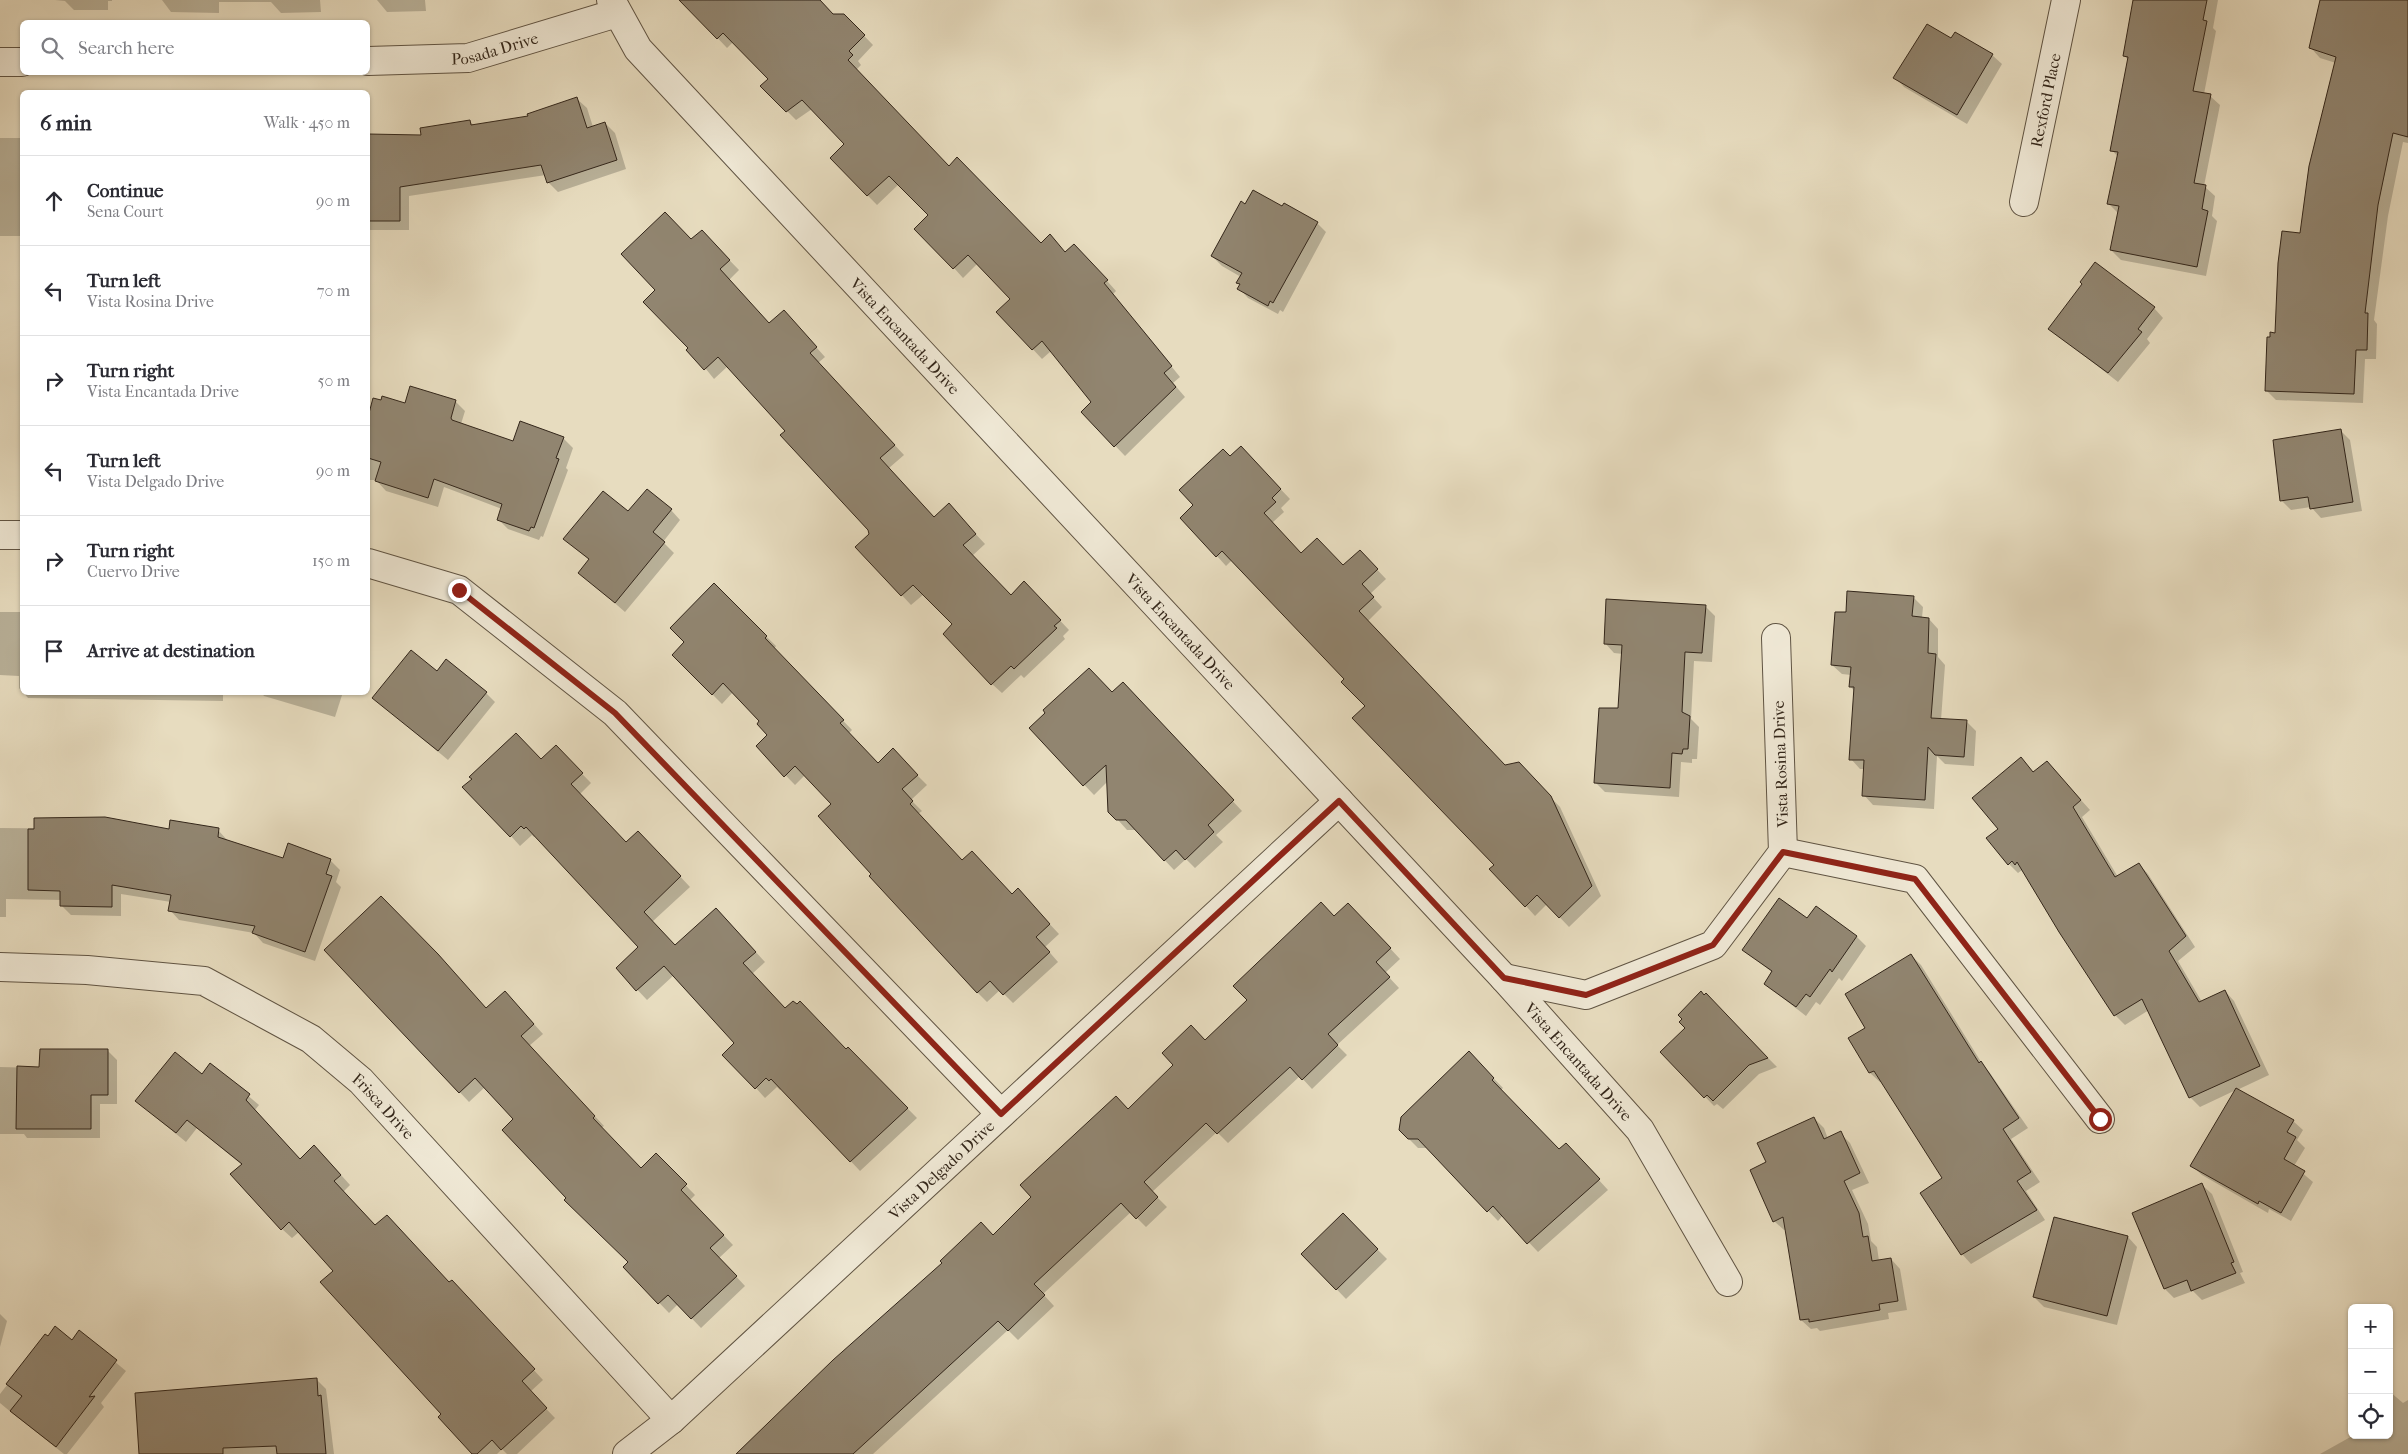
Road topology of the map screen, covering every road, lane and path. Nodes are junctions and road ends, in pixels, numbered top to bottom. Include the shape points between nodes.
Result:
1 (2066, 0) edge
2 (614, 6) edge
3 (370, 61) edge
4 (0, 62) edge
5 (20, 62) edge
6 (2024, 202) dead end
7 (0, 534) edge
8 (20, 535) edge
9 (370, 564) edge
10 (1776, 638) dead end
11 (1339, 801) junction
12 (1783, 852) junction
13 (0, 968) edge
14 (1504, 978) junction
15 (1001, 1114) junction
16 (2100, 1119) dead end
17 (1728, 1282) dead end
18 (671, 1420) junction
19 (627, 1454) edge

1 - 6 street, Rexford Place
2 - 3 street, Posada Drive via 468,58
2 - 11 street, Vista Encantada Drive via 638,49
4 - 5 street
7 - 8 street
9 - 15 street via 459,590 615,713
10 - 12 street, Vista Rosina Drive
11 - 14 street, Vista Encantada Drive
11 - 15 street, Vista Delgado Drive
12 - 14 street via 1713,945 1586,995
12 - 16 street via 1915,879
13 - 18 street, Frisca Drive via 87,970 204,981 312,1039 361,1081
14 - 17 street, Vista Encantada Drive via 1640,1130
15 - 18 street, Vista Delgado Drive
18 - 19 street, Vista Delgado Drive

